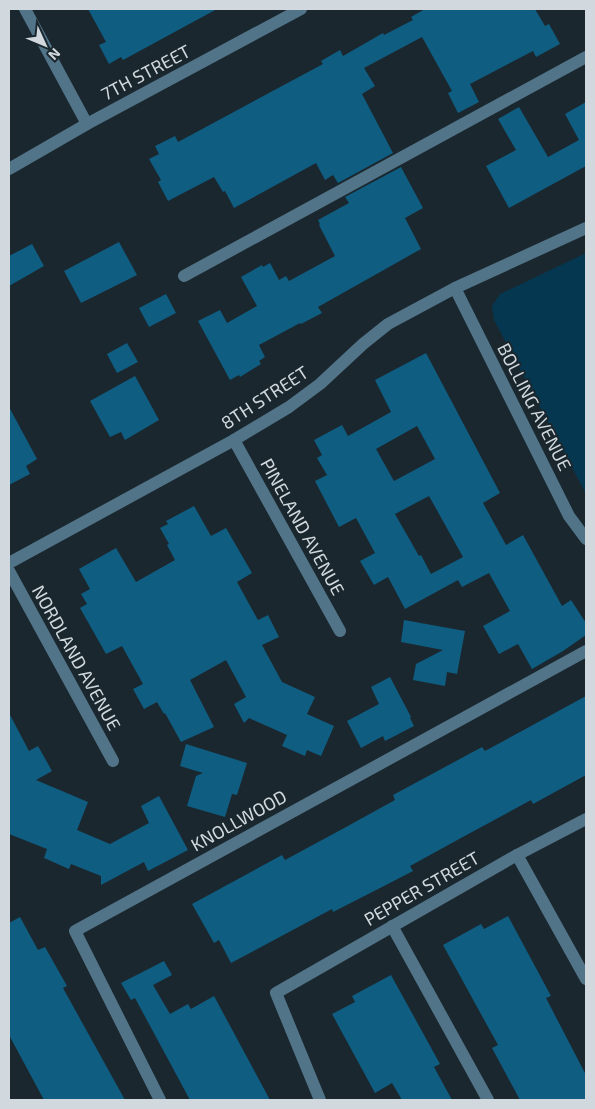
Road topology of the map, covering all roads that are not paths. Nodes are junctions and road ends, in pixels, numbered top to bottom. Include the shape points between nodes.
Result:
1 (25, 9) edge
2 (301, 9) edge
3 (586, 57) edge
4 (87, 124) junction
5 (9, 169) edge
6 (586, 228) edge
7 (184, 276) dead end
8 (455, 288) junction
9 (234, 440) junction
10 (586, 539) edge
11 (9, 564) edge
12 (9, 571) edge
13 (340, 631) dead end
14 (586, 651) edge
15 (113, 761) dead end
16 (586, 818) edge
17 (517, 855) junction
18 (392, 926) junction
19 (586, 978) edge
20 (160, 1100) edge
21 (320, 1100) edge
22 (488, 1100) edge

1 - 4 street
2 - 4 street, 7TH STREET
3 - 7 street
4 - 5 street, 7TH STREET
6 - 8 street, 8TH STREET
8 - 9 street, 8TH STREET via 388,324 320,384
8 - 10 street, BOLLING AVENUE via 569,516
9 - 11 street, 8TH STREET
9 - 13 street, PINELAND AVENUE
12 - 15 street, NORDLAND AVENUE
14 - 20 street, KNOLLWOOD via 75,931
16 - 17 street, PEPPER STREET
17 - 18 street, PEPPER STREET
17 - 19 street
18 - 21 street, PEPPER STREET via 276,993
18 - 22 street

